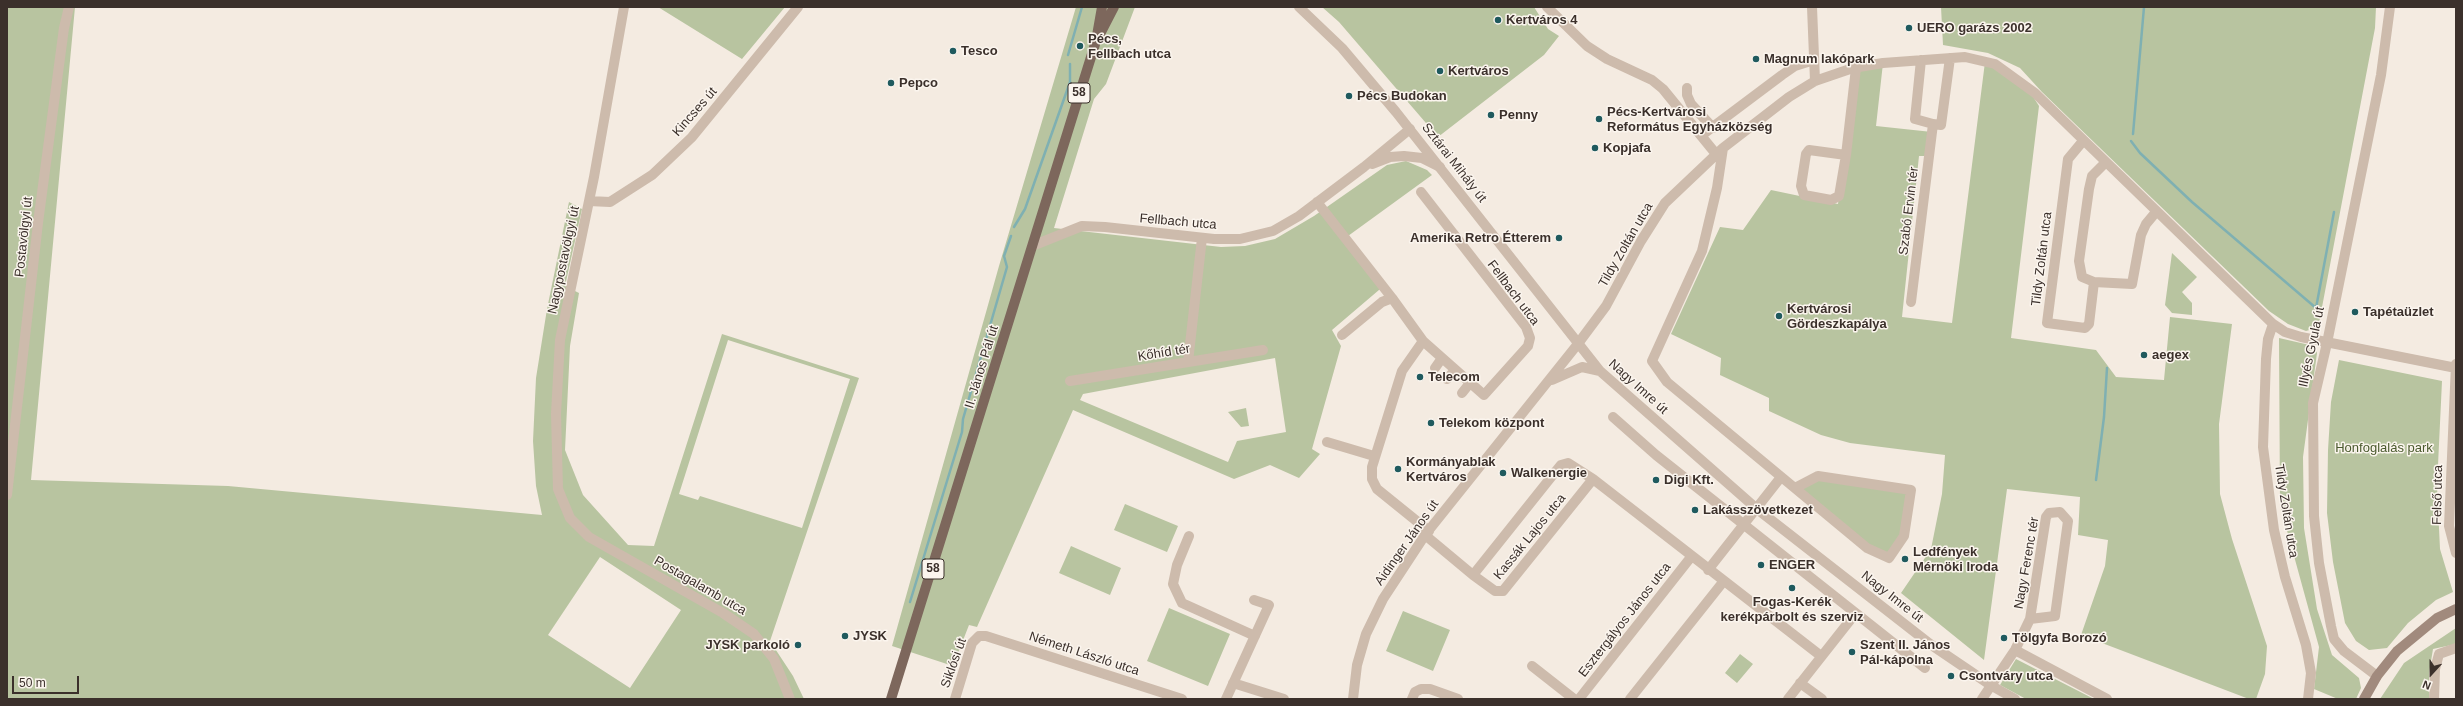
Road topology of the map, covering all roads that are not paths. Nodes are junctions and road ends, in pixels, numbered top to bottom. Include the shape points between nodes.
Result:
1 (69, 7) edge
2 (624, 7) edge
3 (798, 7) edge
4 (1102, 7) edge
5 (1114, 7) edge
6 (1299, 7) edge
7 (1547, 7) edge
8 (1812, 7) edge
9 (2390, 7) edge
10 (1096, 41) junction
11 (1950, 58) junction
12 (1814, 60) junction
13 (1921, 60) junction
14 (1856, 68) junction
15 (1815, 81) junction
16 (1687, 88) dead end
17 (1933, 124) junction
18 (1712, 128) junction
19 (1410, 129) junction
20 (1702, 136) junction
21 (2083, 141) junction
22 (1720, 151) junction
23 (1846, 155) junction
24 (2105, 163) junction
25 (1364, 167) junction
26 (1442, 168) junction
27 (1421, 192) dead end
28 (589, 201) junction
29 (1317, 202) junction
30 (2156, 212) junction
31 (1202, 238) junction
32 (1032, 246) junction
33 (2094, 282) junction
34 (1392, 298) junction
35 (1911, 302) dead end
36 (2273, 324) junction
37 (1342, 336) dead end
38 (1423, 341) junction
39 (2328, 343) junction
40 (1577, 345) junction
41 (1263, 350) dead end
42 (1442, 358) junction
43 (1188, 362) junction
44 (2456, 364) edge
45 (1435, 368) dead end
46 (2456, 368) edge
47 (1455, 370) junction
48 (1600, 371) junction
49 (1447, 379) dead end
50 (1070, 381) dead end
51 (1470, 383) junction
52 (1547, 383) junction
53 (1462, 393) dead end
54 (1613, 417) dead end
55 (1327, 442) dead end
56 (1374, 456) junction
57 (1781, 477) junction
58 (1593, 479) junction
59 (1795, 488) junction
60 (7, 495) edge
61 (1757, 509) junction
62 (570, 518) joint
63 (1744, 525) junction
64 (1427, 533) junction
65 (1190, 536) dead end
66 (2456, 554) edge
67 (1691, 557) junction
68 (1708, 570) junction
69 (1473, 575) junction
70 (1723, 582) junction
71 (1254, 600) dead end
72 (2456, 609) edge
73 (1855, 614) junction
74 (2030, 619) junction
75 (979, 636) joint
76 (1255, 636) junction
77 (2456, 648) edge
78 (2015, 650) junction
79 (1821, 656) junction
80 (1532, 666) dead end
81 (1925, 668) dead end
82 (2377, 676) junction
83 (1234, 683) junction
84 (1800, 683) junction
85 (1992, 686) junction
86 (790, 699) edge
87 (891, 699) edge
88 (955, 699) edge
89 (1182, 699) edge
90 (1226, 699) edge
91 (1284, 699) edge
92 (1353, 699) edge
93 (1412, 699) edge
94 (1458, 699) edge
95 (1574, 699) edge
96 (1579, 699) edge
97 (1630, 699) edge
98 (1788, 699) edge
99 (1822, 699) edge
100 (1982, 699) edge
101 (2015, 699) edge
102 (2107, 699) edge
103 (2308, 699) edge
104 (2364, 699) edge
105 (2434, 699) edge

1 - 60 street, Postavölgyi út via 38,223
2 - 28 street, Nagypostavölgyi út
3 - 28 street, Kincses út via 692,137 652,175 610,202
4 - 10 main road, 58
5 - 10 main road, 58
6 - 19 street, Sztárai Mihály út via 1342,48
7 - 20 street via 1588,46 1607,59 1652,80 1663,89
8 - 12 street
9 - 39 street, Illyés Gyula út via 2381,74
10 - 32 main road, II. János Pál út / 58
11 - 13 street, Tildy Zoltán utca
11 - 17 street via 1941,125
11 - 21 street, Tildy Zoltán utca via 1985,60 2009,72 2035,93
12 - 15 street
12 - 18 street via 1795,66
13 - 14 street, Tildy Zoltán utca
13 - 17 street via 1915,119
14 - 15 street, Tildy Zoltán utca
14 - 23 street
15 - 22 street, Tildy Zoltán utca via 1789,97
16 - 18 street via 1691,104
17 - 35 street, Szabó Ervin tér
18 - 20 street
19 - 25 street, Fellbach utca
19 - 26 street, Sztárai Mihály út
20 - 22 street
21 - 24 street, Tildy Zoltán utca
21 - 33 street, Tildy Zoltán utca via 2068,159 2047,323 2085,328 2089,324
22 - 40 street, Tildy Zoltán utca via 1665,203 1640,241 1606,306
22 - 57 street, Nagy Imre út via 1717,188 1702,251 1652,359 1667,382
23 - 23 street via 1839,196 1831,200 1804,196 1801,186 1806,154 1809,150
24 - 30 street, Tildy Zoltán utca
24 - 33 street via 2092,176 2078,261 2082,277
25 - 26 street via 1390,157 1404,156 1422,158
25 - 29 street, Fellbach utca
26 - 40 street, Sztárai Mihály út
27 - 51 street, Fellbach utca via 1526,327 1530,338 1528,346 1484,396
28 - 62 street, Nagypostavölgyi út via 560,340 556,406 556,478 562,502
29 - 31 street, Fellbach utca via 1273,231 1240,239
29 - 34 street, Fellbach utca
30 - 33 street via 2141,235 2132,284
30 - 36 street, Tildy Zoltán utca
31 - 32 street, Fellbach utca via 1105,226 1082,226
31 - 43 street
32 - 87 main road, II. János Pál út / 58
34 - 37 street via 1378,305
34 - 38 street, Fellbach utca
36 - 39 street, Tildy Zoltán utca via 2285,332
36 - 103 street, Tildy Zoltán utca via 2266,359 2263,447 2274,530 2308,659 2311,684
38 - 42 street, Fellbach utca
38 - 56 street, Kassák Lajos utca via 1402,371
39 - 46 street, Tildy Zoltán utca
39 - 82 street, Illyés Gyula út via 2313,403 2314,516 2318,563 2334,639 2344,651
40 - 48 street, Nagy Imre út
40 - 52 street, Aidinger János út
41 - 43 street, Kőhíd tér
42 - 45 street
42 - 47 street, Fellbach utca
43 - 50 street, Kőhíd tér
44 - 46 street, Felső utca
46 - 66 street, Felső utca via 2449,526
47 - 49 street
47 - 51 street, Fellbach utca
48 - 52 street via 1582,367 1565,372
48 - 61 street, Nagy Imre út
51 - 53 street
52 - 64 street, Aidinger János út
54 - 63 street
55 - 56 street
56 - 64 street, Kassák Lajos utca via 1372,479 1377,489
57 - 59 street, Nagy Imre út
57 - 61 street
58 - 67 street
58 - 69 street, Kassák Lajos utca via 1575,466 1568,463 1561,465
58 - 69 street, Kassák Lajos utca via 1503,592 1495,591
59 - 59 street, Nagy Imre út via 1867,548 1880,555 1889,558 1904,536 1911,490 1818,476
61 - 63 street
61 - 85 street, Nagy Imre út via 1930,644
62 - 86 street, Postagalamb utca via 601,545 723,613 754,634 774,659
63 - 68 street
63 - 73 street
64 - 69 street, Kassák Lajos utca
64 - 92 street, Aidinger János út via 1383,599 1366,634
65 - 76 street via 1177,565 1173,584 1182,603
67 - 68 street
67 - 96 street, Esztergályos János utca
68 - 70 street
70 - 79 street
70 - 97 street
71 - 76 street via 1269,606
72 - 82 main road via 2422,629 2397,651
73 - 79 street
73 - 81 street
74 - 74 street, Nagy Ferenc tér via 2046,518 2048,513 2060,512 2068,521 2054,616
74 - 78 street, Nagy Ferenc tér
75 - 88 street, Siklósi út via 972,643
75 - 89 street, Németh László utca via 986,636
76 - 83 street
77 - 105 street via 2439,654 2434,669
78 - 85 street, Nagy Ferenc tér
78 - 102 street
79 - 84 street
80 - 95 street
82 - 104 main road
83 - 90 street
83 - 91 street
84 - 98 street
84 - 99 street
85 - 100 street
85 - 101 street, Nagy Imre út
93 - 94 street via 1415,692 1421,689 1430,689

